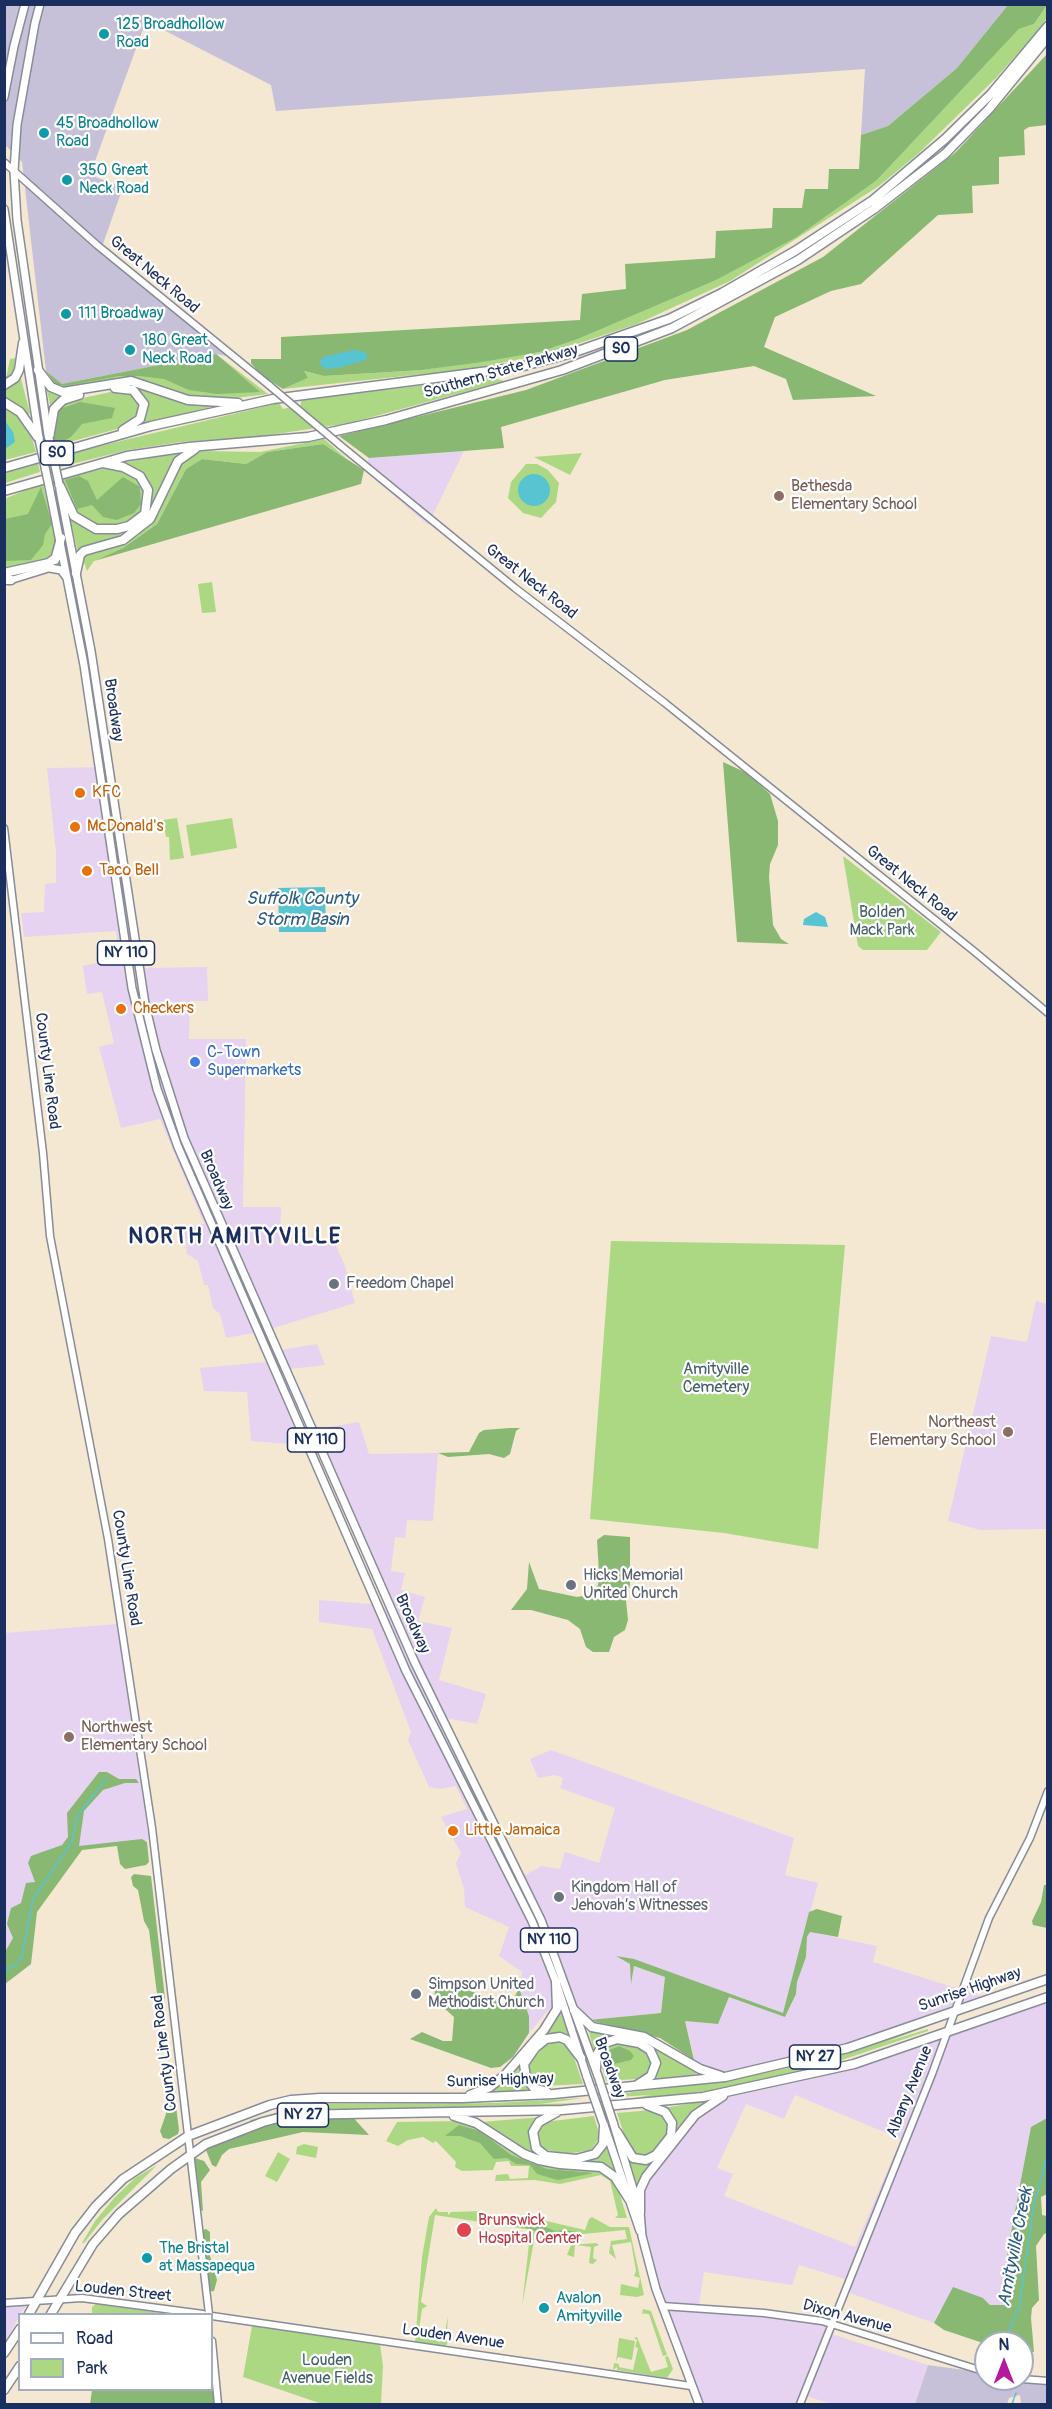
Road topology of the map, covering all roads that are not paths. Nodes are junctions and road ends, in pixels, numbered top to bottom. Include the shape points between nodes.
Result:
1 (25, 4) edge
2 (40, 4) edge
3 (1047, 26) edge
4 (1047, 37) edge
5 (4, 97) edge
6 (4, 162) edge
7 (14, 171) junction
8 (4, 209) edge
9 (23, 344) junction
10 (38, 370) junction
11 (4, 385) edge
12 (4, 402) edge
13 (253, 403) junction
14 (109, 437) junction
15 (44, 439) junction
16 (201, 446) junction
17 (100, 463) junction
18 (4, 468) edge
19 (54, 485) junction
20 (4, 491) edge
21 (61, 538) junction
22 (58, 556) junction
23 (50, 568) junction
24 (76, 573) junction
25 (6, 578) edge
26 (68, 580) junction
27 (100, 778) junction
28 (110, 778) junction
29 (4, 828) edge
30 (1047, 1013) edge
31 (186, 1145) junction
32 (178, 1148) junction
33 (231, 1270) junction
34 (254, 1298) junction
35 (245, 1303) junction
36 (266, 1328) junction
37 (1047, 1791) edge
38 (1047, 1979) edge
39 (556, 1982) junction
40 (1047, 1997) edge
41 (573, 2010) junction
42 (955, 2011) junction
43 (948, 2031) junction
44 (581, 2058) junction
45 (597, 2072) junction
46 (725, 2077) junction
47 (632, 2088) junction
48 (732, 2091) junction
49 (553, 2094) junction
50 (462, 2098) junction
51 (644, 2104) junction
52 (562, 2110) junction
53 (448, 2114) junction
54 (604, 2124) junction
55 (616, 2132) junction
56 (188, 2136) junction
57 (189, 2156) junction
58 (629, 2199) junction
59 (640, 2212) junction
60 (642, 2236) junction
61 (60, 2299) junction
62 (38, 2300) junction
63 (4, 2303) edge
64 (662, 2306) junction
65 (29, 2313) edge
66 (52, 2313) edge
67 (195, 2313) edge
68 (210, 2313) edge
69 (213, 2315) edge
70 (833, 2325) junction
71 (18, 2332) edge
72 (213, 2352) edge
73 (4, 2353) edge
74 (974, 2368) edge
75 (18, 2369) edge
76 (691, 2386) junction
77 (4, 2390) edge
78 (218, 2404) edge
79 (699, 2404) edge
80 (800, 2404) edge

1 - 5 main road
2 - 7 main road, NY 110 via 16,125
3 - 13 highway, Southern State Parkway / SO via 991,94 873,200 795,250 669,319 572,353 512,368
4 - 16 highway, Southern State Parkway / SO via 989,109 945,154 874,209 798,260 672,328 572,367 386,420 308,437
6 - 7 main road, Great Neck Road
7 - 10 main road, Broadway / NY 110
7 - 30 main road, Great Neck Road, bridge via 97,245 515,588 758,777
8 - 9 main road, Broadway / NY 110
9 - 11 highway via 19,370
9 - 15 main road, Broadway / NY 110
10 - 13 highway via 51,387 63,392 131,381 188,400
10 - 15 main road, Broadway / NY 110
12 - 15 highway via 20,412
13 - 14 highway, Southern State Parkway / SO
14 - 15 highway via 137,423 143,415 143,400 133,390 116,388 63,400 53,412
14 - 18 highway, Southern State Parkway / SO
15 - 19 main road, Broadway / NY 110, bridge
16 - 17 highway, Southern State Parkway / SO
16 - 24 highway via 178,461 146,523 123,540 84,550
17 - 19 highway via 123,467 140,477 149,498 139,521 117,530 96,529 74,516
17 - 20 highway, Southern State Parkway / SO
19 - 21 main road, Broadway / NY 110
19 - 24 main road, Broadway / NY 110
21 - 22 highway
21 - 26 main road, Broadway / NY 110
22 - 23 highway
22 - 25 highway
23 - 25 main road
23 - 26 main road via 61,570
24 - 28 main road, Broadway / NY 110
26 - 27 main road, Broadway / NY 110
27 - 28 main road
27 - 32 main road, Broadway / NY 110 via 132,988 157,1089
28 - 31 main road, Broadway / NY 110 via 145,1004
29 - 56 main road, County Line Road via 50,1236 108,1539 152,1828
31 - 32 main road
31 - 34 main road, Broadway / NY 110
32 - 33 main road, Broadway / NY 110
33 - 34 main road via 237,1274 247,1297
33 - 35 main road, Broadway / NY 110
34 - 36 main road, Broadway / NY 110
35 - 36 main road via 253,1306
35 - 39 main road, Broadway / NY 110 via 406,1671 532,1921
36 - 41 main road, Broadway / NY 110 via 420,1675 541,1920
37 - 42 main road, Albany Avenue via 1030,1838 989,1917
38 - 42 highway, Sunrise Highway / NY 27
39 - 44 main road, Broadway / NY 110
39 - 50 highway via 557,2009 544,2030 494,2085
40 - 43 highway, Sunrise Highway / NY 27
41 - 45 main road, Broadway / NY 110
41 - 46 highway via 592,2027 644,2037 700,2069
42 - 43 main road, Albany Avenue
42 - 46 highway, Sunrise Highway / NY 27 via 848,2048
43 - 48 highway, Sunrise Highway / NY 27 via 854,2064
43 - 70 main road, Albany Avenue
44 - 49 highway via 567,2040 554,2037 527,2057 524,2070 530,2085
44 - 54 main road, Broadway / NY 110, bridge
45 - 47 highway via 595,2059 600,2047 611,2040 645,2046 655,2059 654,2072
45 - 55 main road, Broadway / NY 110, bridge
46 - 47 highway, Sunrise Highway / NY 27
47 - 49 highway, Sunrise Highway / NY 27
48 - 51 highway, Sunrise Highway / NY 27
48 - 59 highway via 695,2115 646,2178 641,2188
49 - 50 highway, Sunrise Highway / NY 27
50 - 56 highway, Sunrise Highway / NY 27 via 291,2100
51 - 52 highway, Sunrise Highway / NY 27
51 - 55 highway via 664,2112 672,2122 671,2136 656,2155 646,2160 633,2158
52 - 53 highway, Sunrise Highway / NY 27
52 - 54 highway via 539,2122 533,2132 536,2148 546,2156 576,2159 595,2154 603,2144
53 - 57 highway, Sunrise Highway / NY 27 via 290,2115 228,2134
53 - 58 highway via 483,2126 539,2160 601,2167 615,2177
54 - 58 main road, Broadway / NY 110
55 - 59 main road, Broadway / NY 110
56 - 57 main road, County Line Road
56 - 62 highway, Sunrise Highway / NY 27 via 123,2180 96,2206 75,2233
57 - 61 highway, Sunrise Highway / NY 27 via 119,2214 93,2244
57 - 68 main road, County Line Road
58 - 60 main road, Broadway / NY 110
59 - 60 main road, Broadway / NY 110
60 - 64 main road, Broadway / NY 110
61 - 62 main road, Louden Street
61 - 66 highway, Sunrise Highway / NY 27
61 - 67 main road, Louden Street
62 - 63 main road, Louden Street
62 - 65 highway, Sunrise Highway / NY 27
64 - 70 main road, Dixon Avenue via 764,2313
64 - 76 main road, Broadway / NY 110
69 - 76 main road, Louden Avenue
70 - 74 main road, Dixon Avenue
70 - 80 main road, Albany Avenue
71 - 73 highway
72 - 78 main road
75 - 77 highway
76 - 79 main road, Broadway / NY 110

